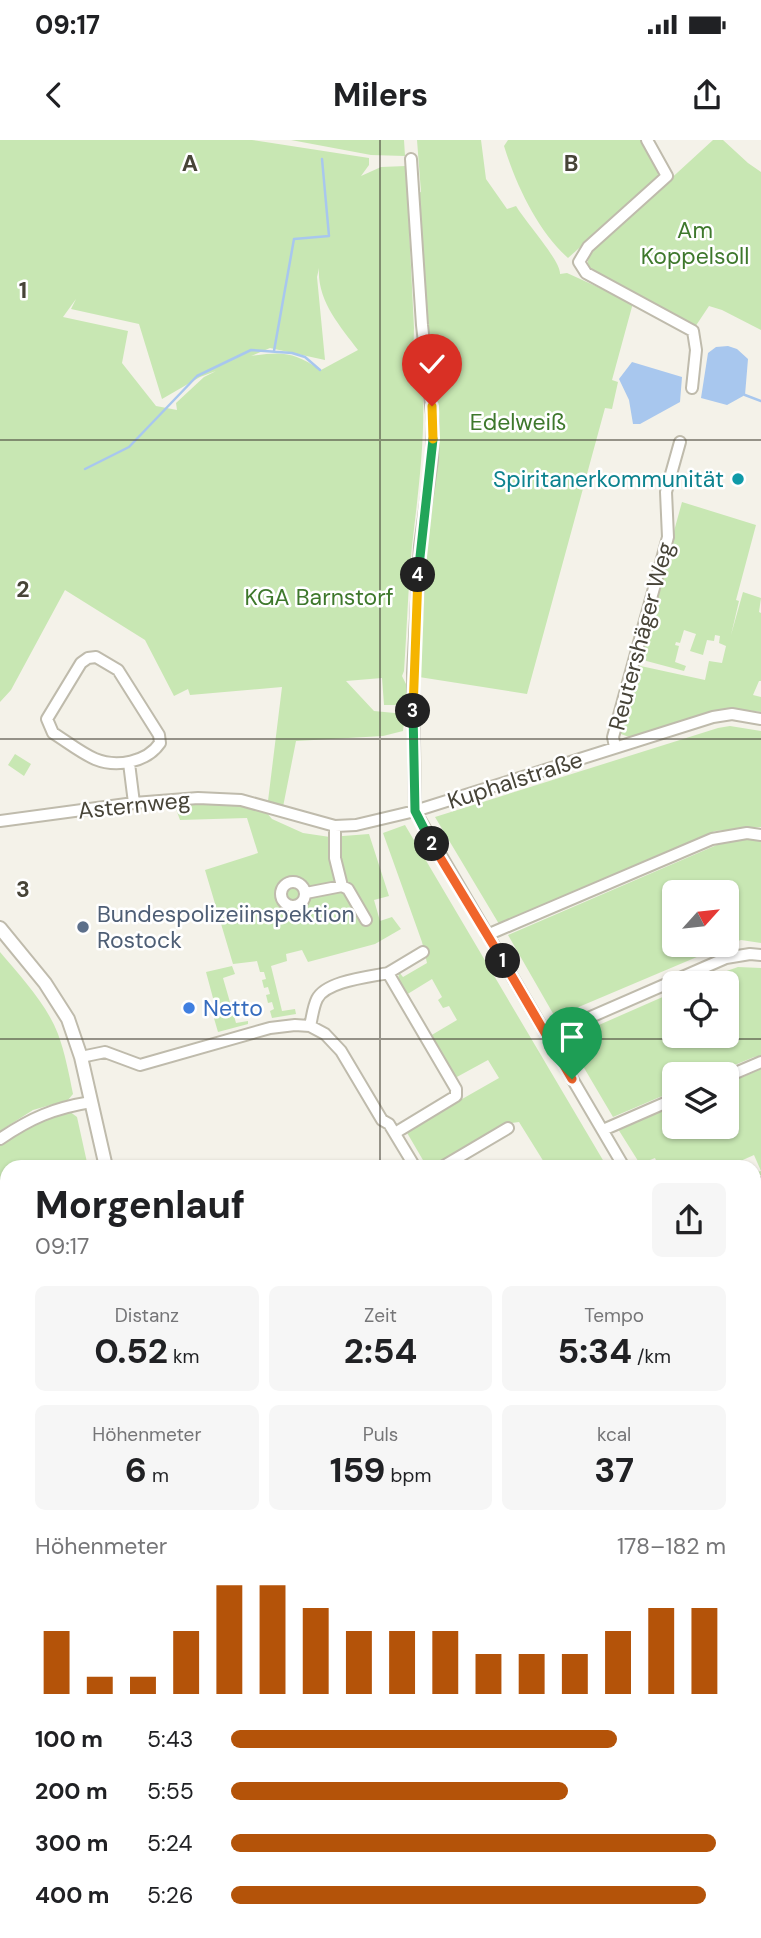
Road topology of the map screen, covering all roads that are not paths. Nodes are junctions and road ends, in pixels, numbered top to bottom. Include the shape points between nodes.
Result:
1 (647, 140) edge
2 (411, 159) dead end
3 (692, 388) dead end
4 (680, 442) dead end
5 (761, 719) edge
6 (615, 747) junction
7 (129, 764) junction
8 (134, 803) junction
9 (268, 807) joint
10 (415, 811) junction
11 (0, 821) edge
12 (335, 825) junction
13 (761, 835) edge
14 (342, 886) junction
15 (306, 893) dead end
16 (366, 920) dead end
17 (0, 928) edge
18 (487, 935) junction
19 (423, 952) dead end
20 (761, 955) edge
21 (388, 973) junction
22 (310, 1026) junction
23 (547, 1037) junction
24 (81, 1057) junction
25 (761, 1062) edge
26 (739, 1071) edge
27 (91, 1102) junction
28 (662, 1104) edge
29 (508, 1128) dead end
30 (603, 1130) junction
31 (395, 1133) junction
32 (0, 1139) edge
33 (104, 1160) edge
34 (411, 1160) edge
35 (454, 1160) edge
36 (620, 1160) edge

1 - 3 street via 667,176 588,247 579,262 586,273 693,331
2 - 10 street via 433,423 412,673
4 - 6 street, Reutershäger Weg via 666,492 668,537 613,737
5 - 6 street, Kuphalstraße via 732,714 713,717
6 - 10 street, Kuphalstraße
7 - 7 street via 154,752 159,735 118,670 96,657 88,658 47,719 48,726 97,760
7 - 8 street
8 - 9 street, Asternweg via 198,798 242,800
8 - 11 street, Asternweg
9 - 12 street, Kuphalstraße
10 - 12 street, Kuphalstraße via 363,824
10 - 18 street
12 - 14 street via 335,858
13 - 18 street via 747,832 712,839
14 - 15 street
14 - 16 street
17 - 24 street via 60,1004
18 - 23 street
19 - 21 street
20 - 23 street via 726,958
21 - 22 street via 325,991 317,999
21 - 31 street via 456,1089 456,1096
22 - 24 street via 270,1028 140,1065 105,1052
22 - 31 street via 341,1051 382,1120
23 - 30 street
24 - 27 street
25 - 26 street
27 - 32 street via 55,1109
27 - 33 street
28 - 30 street
29 - 35 street
30 - 36 street
31 - 34 street

